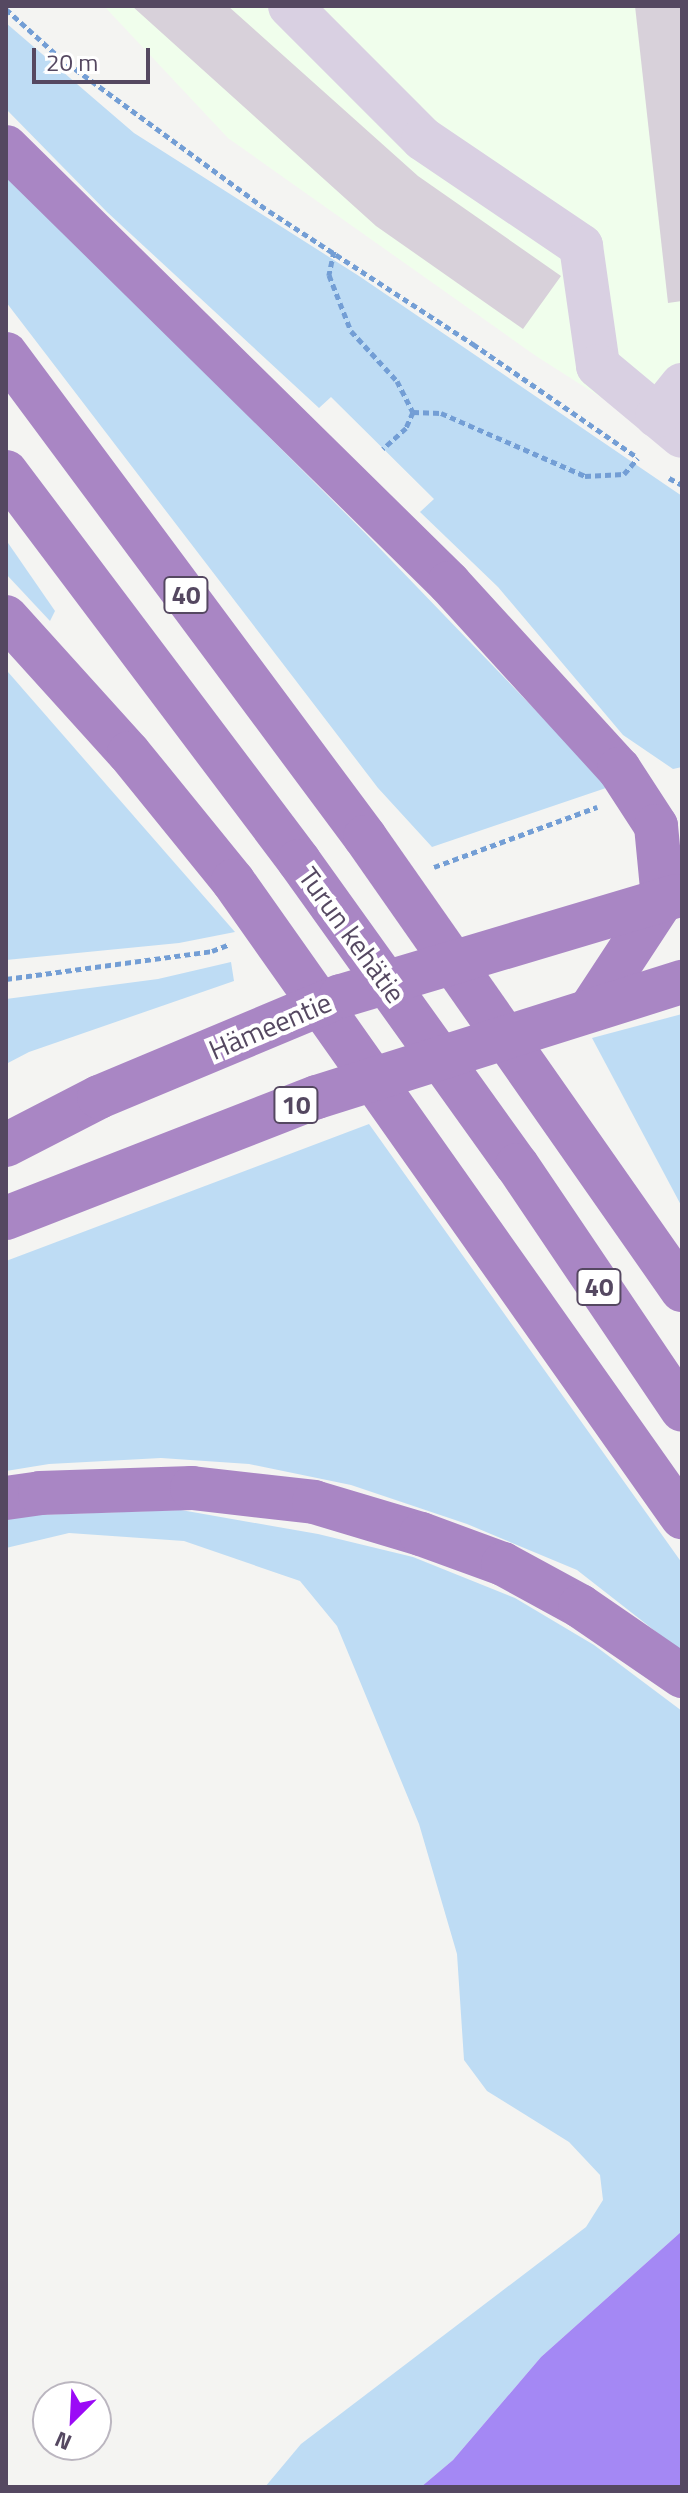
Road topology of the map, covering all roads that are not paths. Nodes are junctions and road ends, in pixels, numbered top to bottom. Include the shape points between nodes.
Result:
1 (290, 6) edge
2 (6, 147) edge
3 (6, 354) edge
4 (670, 427) edge
5 (6, 472) edge
6 (6, 617) edge
7 (672, 897) edge
8 (682, 982) edge
9 (592, 1007) junction
10 (6, 1145) edge
11 (6, 1218) edge
12 (682, 1290) edge
13 (682, 1410) edge
14 (6, 1498) edge
15 (682, 1517) edge
16 (682, 1676) edge

1 - 4 lane via 423,139 581,246 598,366
2 - 7 highway via 449,583 619,769 656,826
3 - 12 highway, 40 via 365,837
5 - 13 highway, Turun kehätie / 40 via 299,861 517,1165
6 - 15 highway via 129,753 233,881
7 - 9 highway
7 - 10 highway, Hämeentie via 341,996 99,1097
8 - 9 highway, 10
9 - 11 highway, 10 via 317,1097
14 - 16 highway via 192,1488 314,1502 503,1564 580,1606

